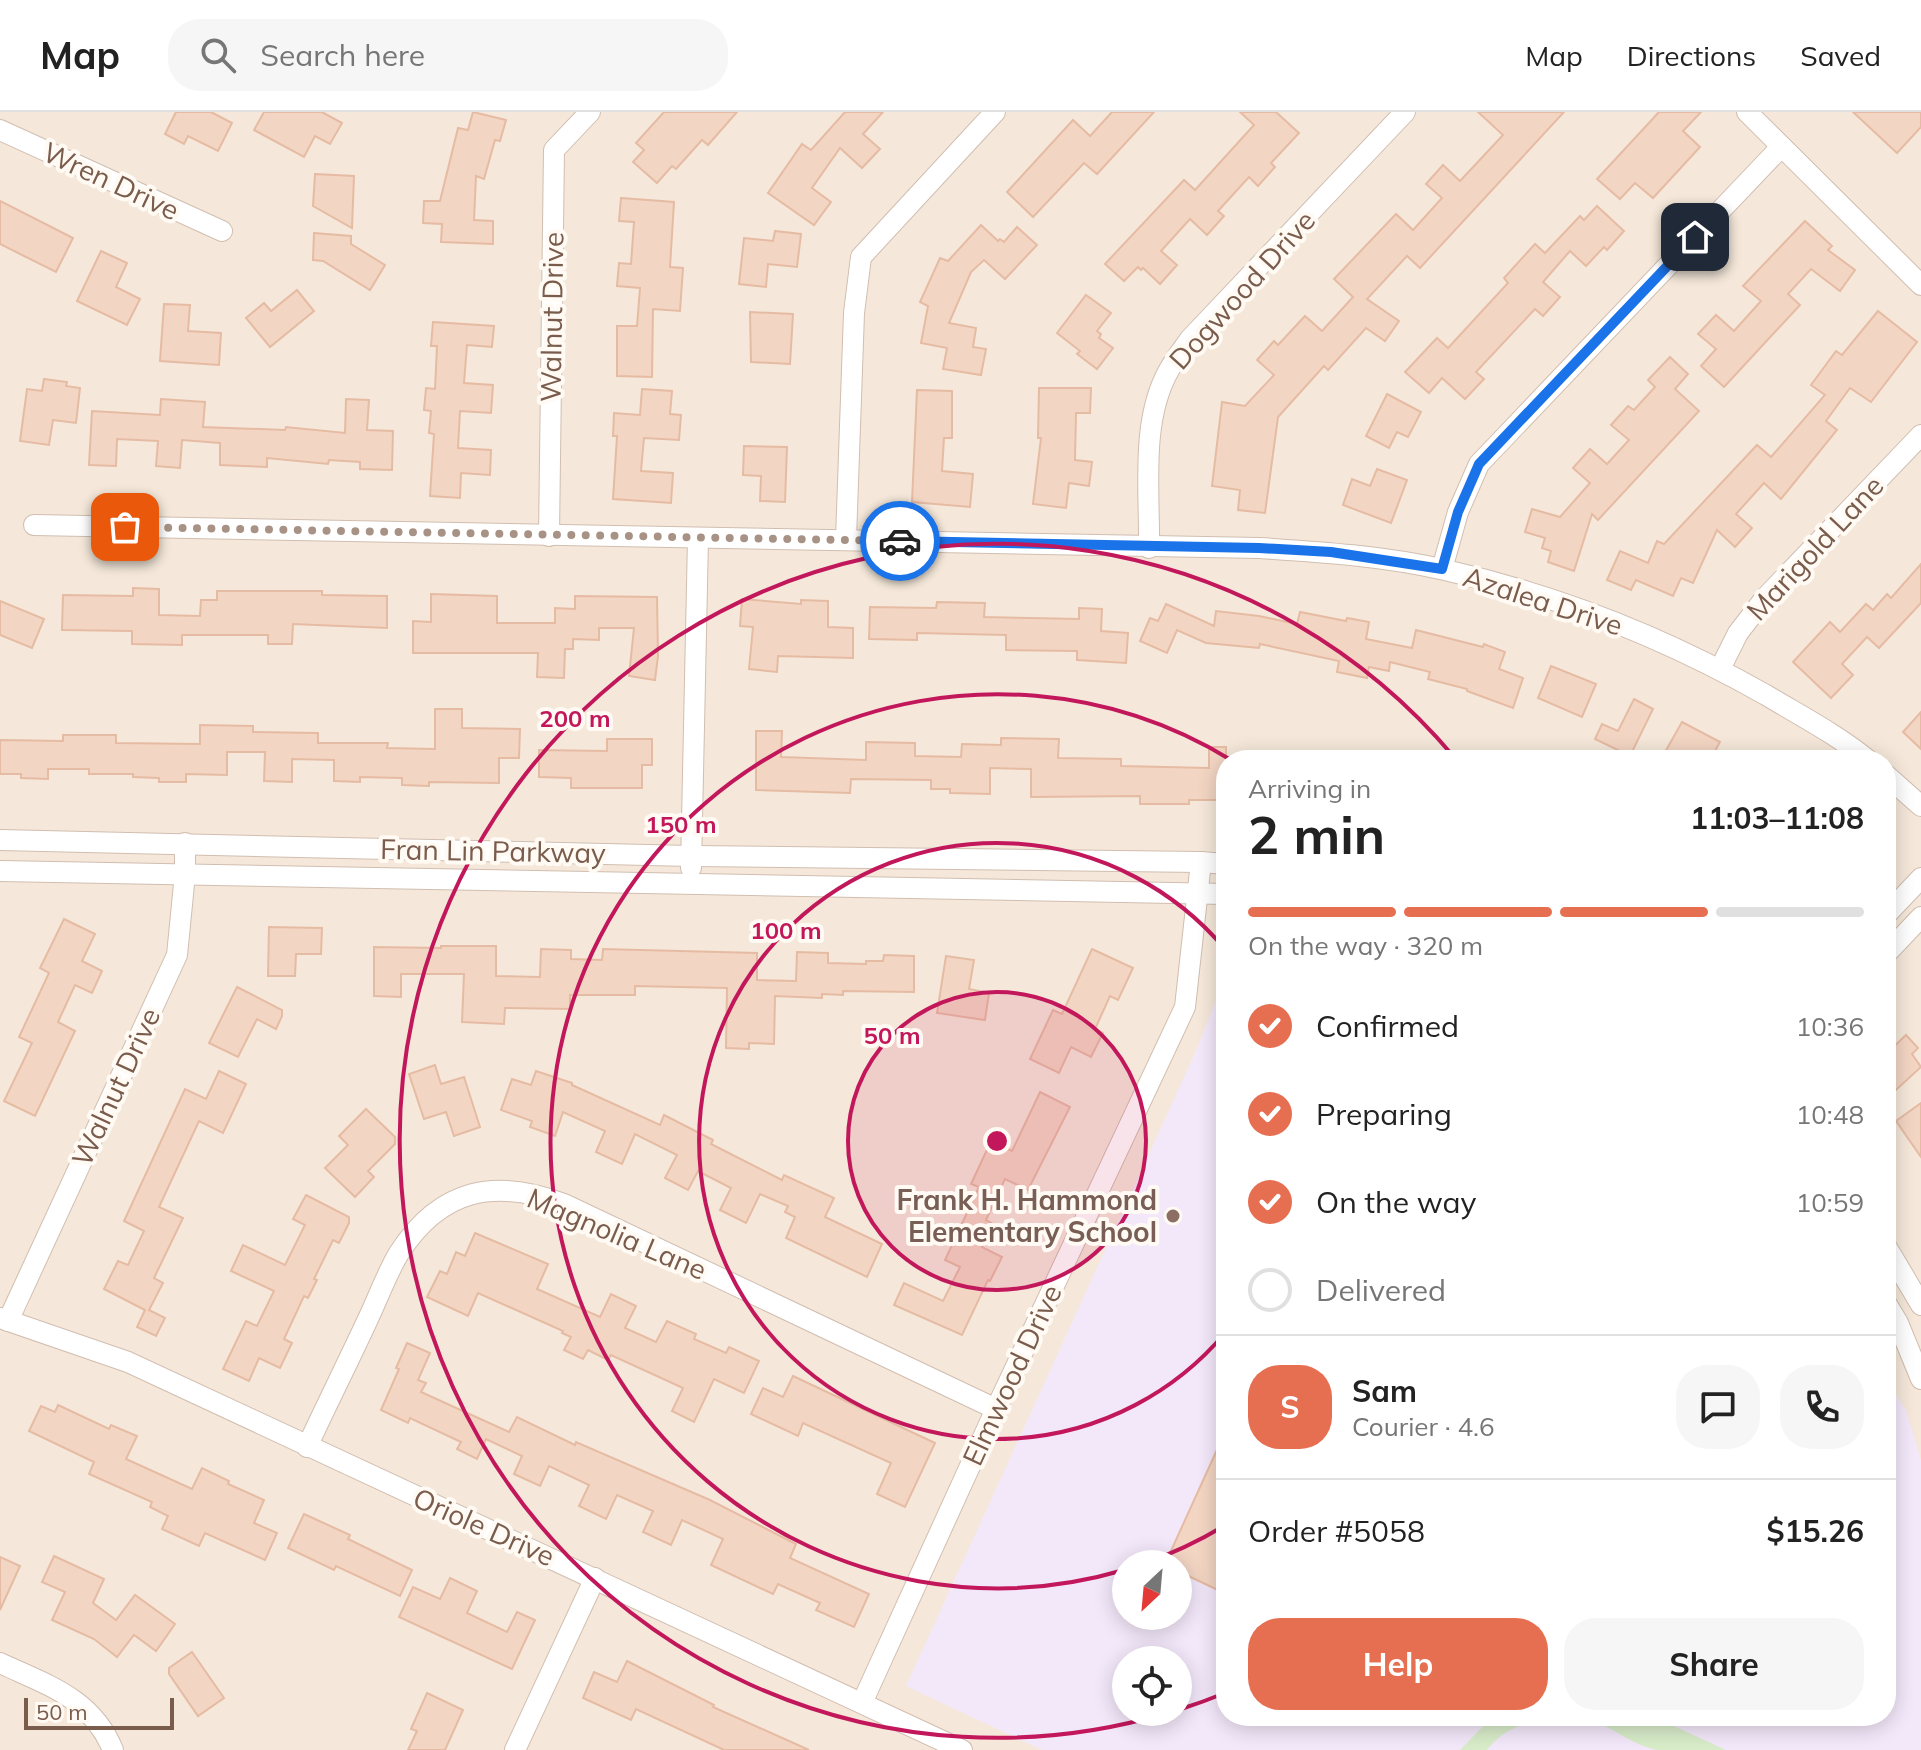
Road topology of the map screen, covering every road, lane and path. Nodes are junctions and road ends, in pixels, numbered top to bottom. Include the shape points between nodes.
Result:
1 (590, 112) edge
2 (995, 112) edge
3 (1405, 112) edge
4 (1747, 112) edge
5 (0, 130) edge
6 (1781, 147) junction
7 (222, 231) dead end
8 (1921, 285) edge
9 (1921, 435) edge
10 (34, 525) dead end
11 (549, 536) junction
12 (698, 538) junction
13 (846, 539) junction
14 (1149, 548) junction
15 (1442, 569) junction
16 (1720, 669) junction
17 (1856, 750) edge
18 (1896, 784) edge
19 (1921, 806) edge
20 (0, 840) edge
21 (185, 843) junction
22 (691, 856) junction
23 (1201, 862) junction
24 (1216, 863) edge
25 (0, 871) edge
26 (185, 874) junction
27 (1921, 878) edge
28 (690, 884) junction
29 (1197, 893) junction
30 (1216, 894) edge
31 (1896, 904) edge
32 (1921, 917) edge
33 (1896, 943) edge
34 (1896, 1263) edge
35 (1921, 1305) edge
36 (4, 1320) edge
37 (1896, 1320) edge
38 (1921, 1379) edge
39 (996, 1409) junction
40 (307, 1447) junction
41 (595, 1578) junction
42 (0, 1663) edge
43 (862, 1703) junction
44 (113, 1750) edge
45 (515, 1750) edge
46 (962, 1750) edge

1 - 11 street, Walnut Drive via 554,150
2 - 13 street via 861,257 854,313
3 - 14 street, Dogwood Drive via 1190,339 1168,372 1150,437
4 - 6 street
5 - 7 street, Wren Drive
6 - 8 street
6 - 15 street via 1479,464
9 - 16 street, Marigold Lane via 1765,598 1738,633
10 - 11 street, Azalea Drive
11 - 12 street, Azalea Drive
12 - 13 street, Azalea Drive
12 - 22 street
13 - 14 street, Azalea Drive
14 - 15 street, Azalea Drive via 1331,552
15 - 16 street, Azalea Drive via 1556,602
16 - 17 street, Azalea Drive
18 - 19 street
20 - 21 street, Fran Lin Parkway
21 - 22 street, Fran Lin Parkway
21 - 26 street, Walnut Drive
22 - 23 street, Fran Lin Parkway
22 - 28 street
23 - 24 street, Fran Lin Parkway
23 - 29 street, Elmwood Drive
25 - 26 street, Fran Lin Parkway
26 - 28 street, Fran Lin Parkway
26 - 36 street, Walnut Drive via 177,955
27 - 31 street
28 - 29 street, Fran Lin Parkway
29 - 30 street, Fran Lin Parkway
29 - 39 street, Elmwood Drive via 1185,1007
32 - 33 street
34 - 35 street
36 - 40 street, Oriole Drive via 128,1362
37 - 38 street
39 - 40 street, Magnolia Lane via 564,1204 515,1190 492,1190 444,1206 424,1221 399,1254
39 - 43 street, Elmwood Drive
40 - 41 street, Oriole Drive
41 - 43 street, Oriole Drive
41 - 45 street
42 - 44 street via 84,1706
43 - 46 street, Oriole Drive

